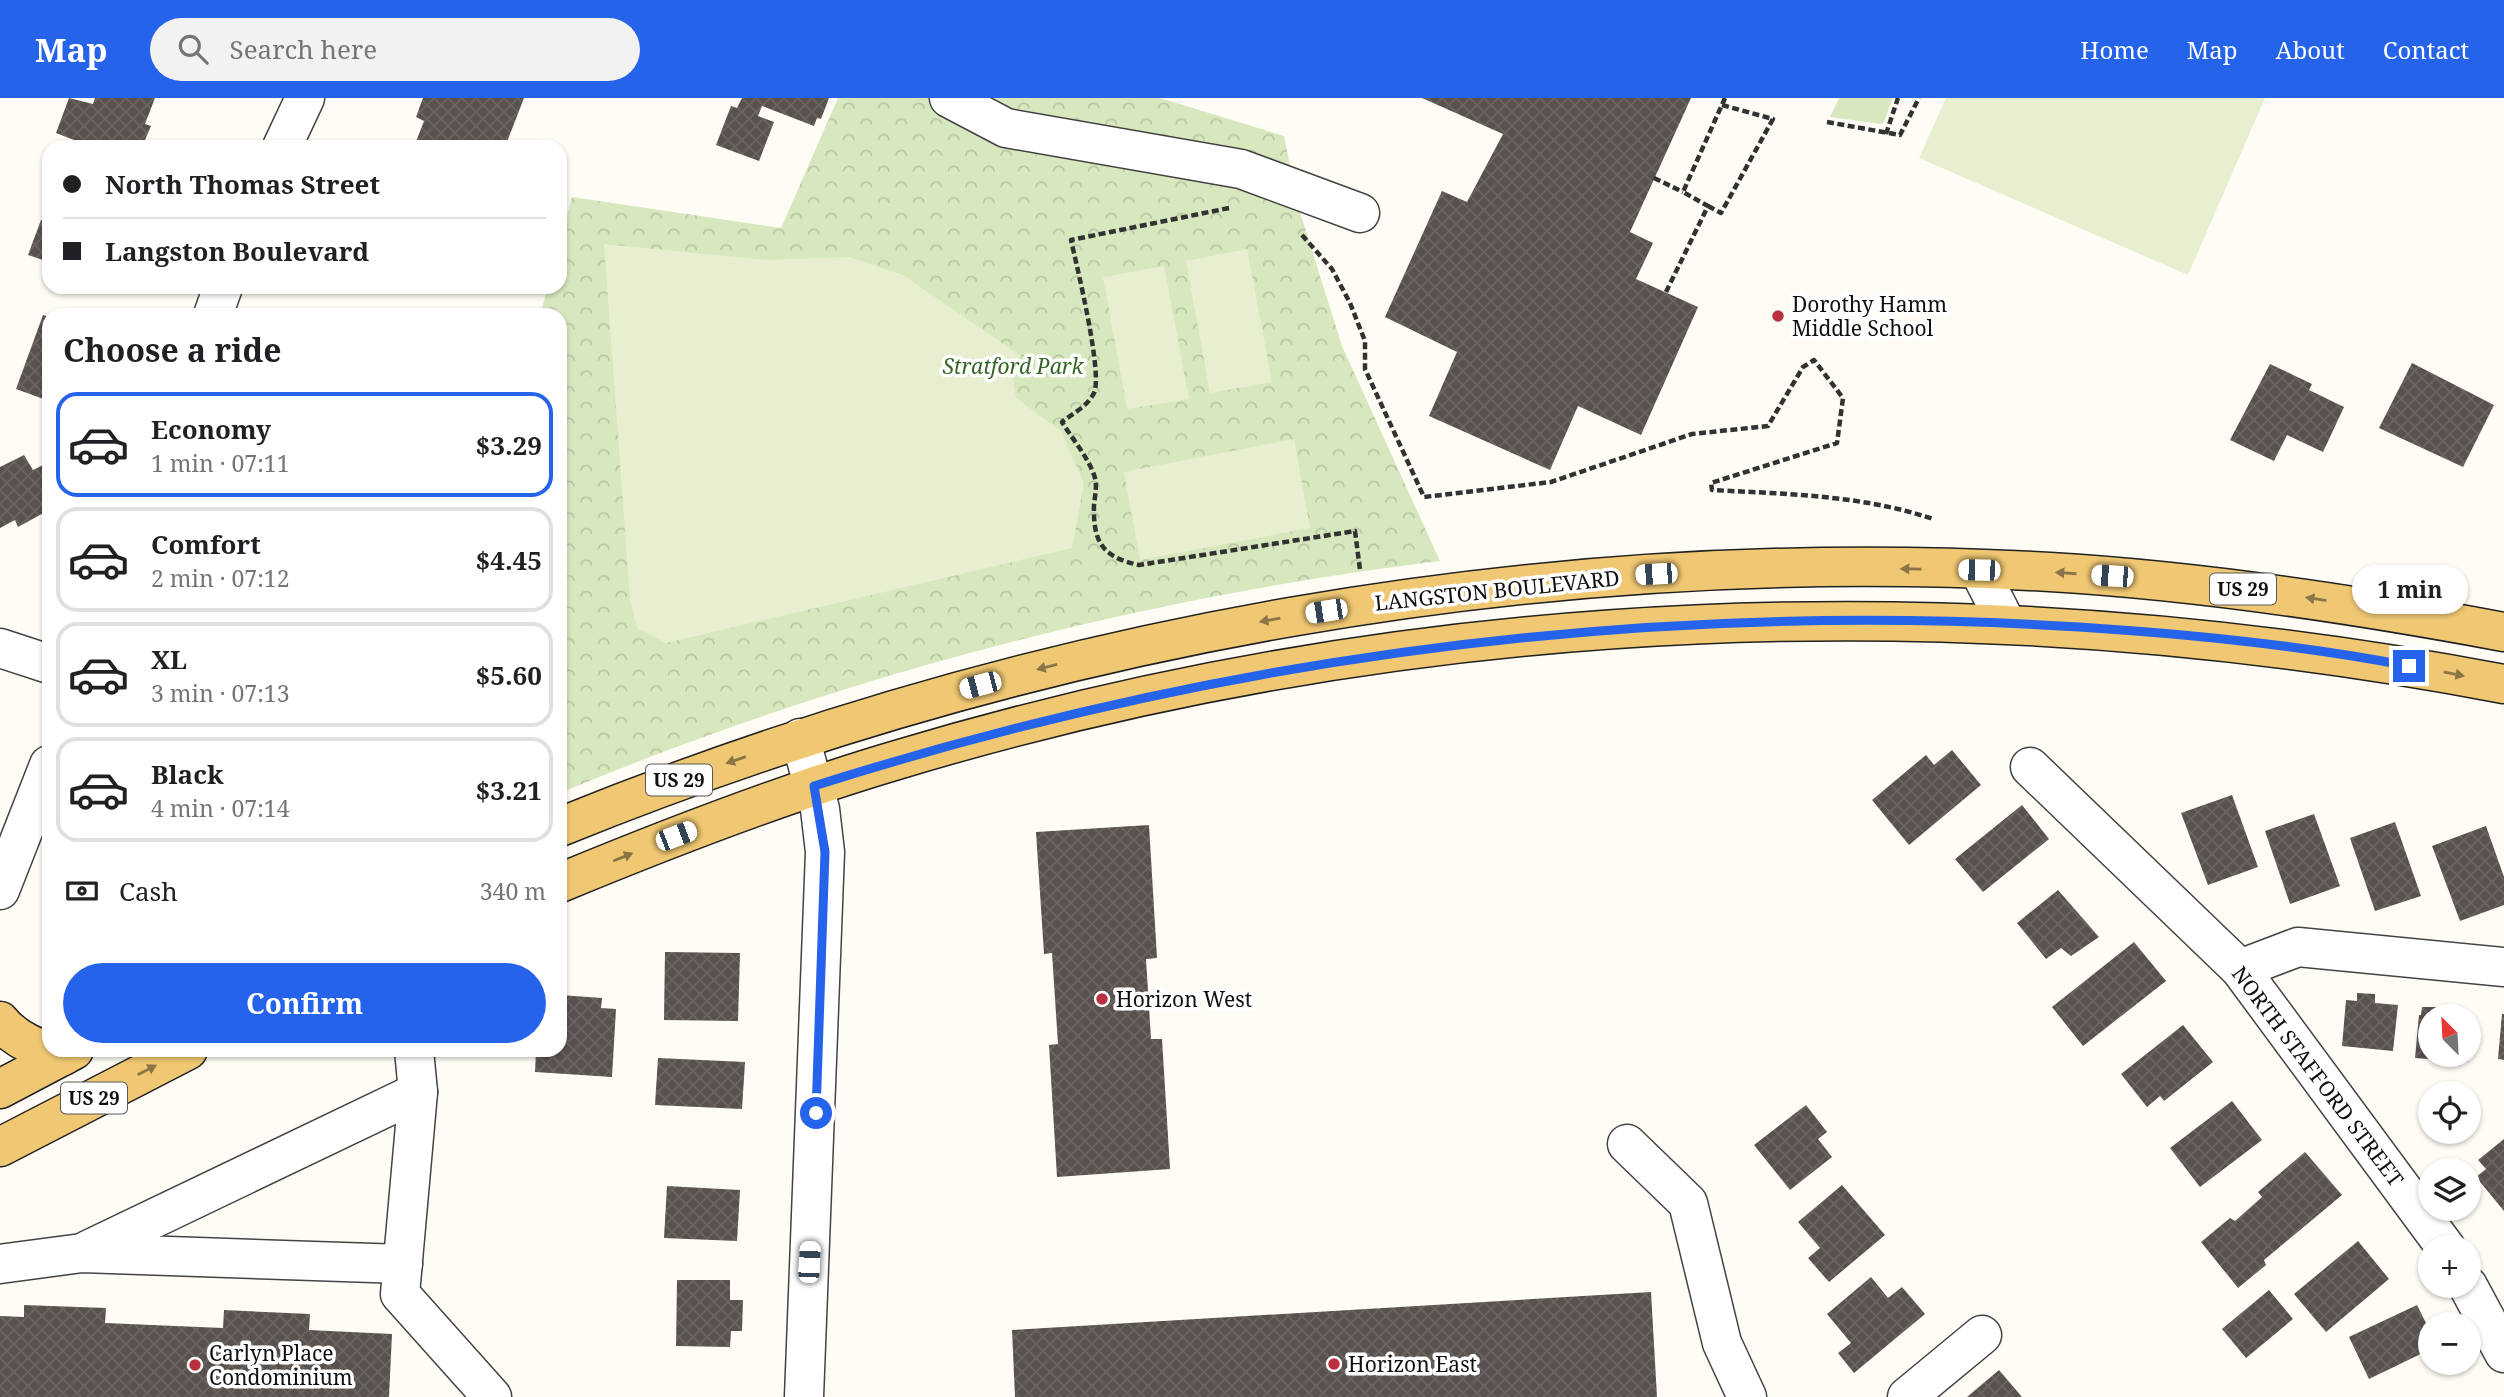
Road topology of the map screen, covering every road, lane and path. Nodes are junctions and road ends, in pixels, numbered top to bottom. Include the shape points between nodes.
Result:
1 (305, 98) edge
2 (949, 98) edge
3 (1725, 98) edge
4 (1898, 98) edge
5 (1919, 98) edge
6 (1722, 105) junction
7 (1827, 122) dead end
8 (1886, 134) junction
9 (285, 140) edge
10 (1654, 178) dead end
11 (1683, 192) junction
12 (1238, 206) dead end
13 (1709, 206) junction
14 (1360, 213) dead end
15 (1298, 230) dead end
16 (1666, 292) dead end
17 (1933, 519) dead end
18 (1979, 570) junction
19 (1360, 571) dead end
20 (2006, 623) junction
21 (2504, 632) edge
22 (0, 648) edge
23 (42, 662) edge
24 (2504, 684) edge
25 (800, 738) junction
26 (2030, 768) dead end
27 (42, 783) edge
28 (814, 786) junction
29 (567, 824) edge
30 (567, 880) edge
31 (0, 890) edge
32 (2504, 967) edge
33 (2240, 969) junction
34 (0, 1021) edge
35 (42, 1048) edge
36 (61, 1057) edge
37 (174, 1057) edge
38 (415, 1057) edge
39 (0, 1088) edge
40 (418, 1092) junction
41 (1627, 1144) dead end
42 (0, 1147) edge
43 (2436, 1235) edge
44 (82, 1253) junction
45 (0, 1264) edge
46 (403, 1264) junction
47 (2474, 1298) edge
48 (1982, 1335) dead end
49 (2504, 1353) edge
50 (492, 1397) edge
51 (804, 1397) edge
52 (1747, 1397) edge
53 (1907, 1397) edge

1 - 9 street
2 - 14 street via 1006,128 1241,169
3 - 6 path
4 - 8 path
5 - 8 path via 1900,135
6 - 11 path
6 - 13 path via 1773,119 1721,213
7 - 8 path
10 - 11 path
11 - 13 path
12 - 19 path via 1071,240 1095,361 1095,392 1080,411 1062,422 1096,481 1094,526 1100,544 1111,557 1139,565 1355,531
13 - 16 path
15 - 17 path via 1332,269 1350,303 1365,341 1365,369 1424,497 1551,482 1692,434 1768,426 1803,367 1814,360 1843,398 1837,443 1711,483 1712,490 1823,496
18 - 20 street
21 -> 18 main road, LANGSTON BOULEVARD / US 29 via 2253,590 2112,576
18 -> 25 main road, LANGSTON BOULEVARD / US 29 via 1852,568 1634,575 1388,601 1139,645 928,698
20 -> 24 main road, US 29 via 2244,642 2386,661
20 - 28 main road, US 29 via 1845,619 1696,623 1572,631 1357,656 1056,717
22 - 23 street
25 - 28 street
25 -> 29 main road, LANGSTON BOULEVARD / US 29
26 - 33 street, NORTH STAFFORD STREET
27 - 31 street
30 -> 28 main road, US 29
28 - 51 street via 825,864
32 - 33 street via 2298,947
33 - 43 street, NORTH STAFFORD STREET
34 - 35 main road via 7,1030
36 - 39 main road, US 29
42 -> 37 main road, US 29
38 - 40 street
40 - 44 street
40 - 46 street
41 - 52 street via 1688,1202 1722,1343
44 - 45 street
44 - 46 street
46 - 50 street via 400,1294
47 - 49 street
48 - 53 street

